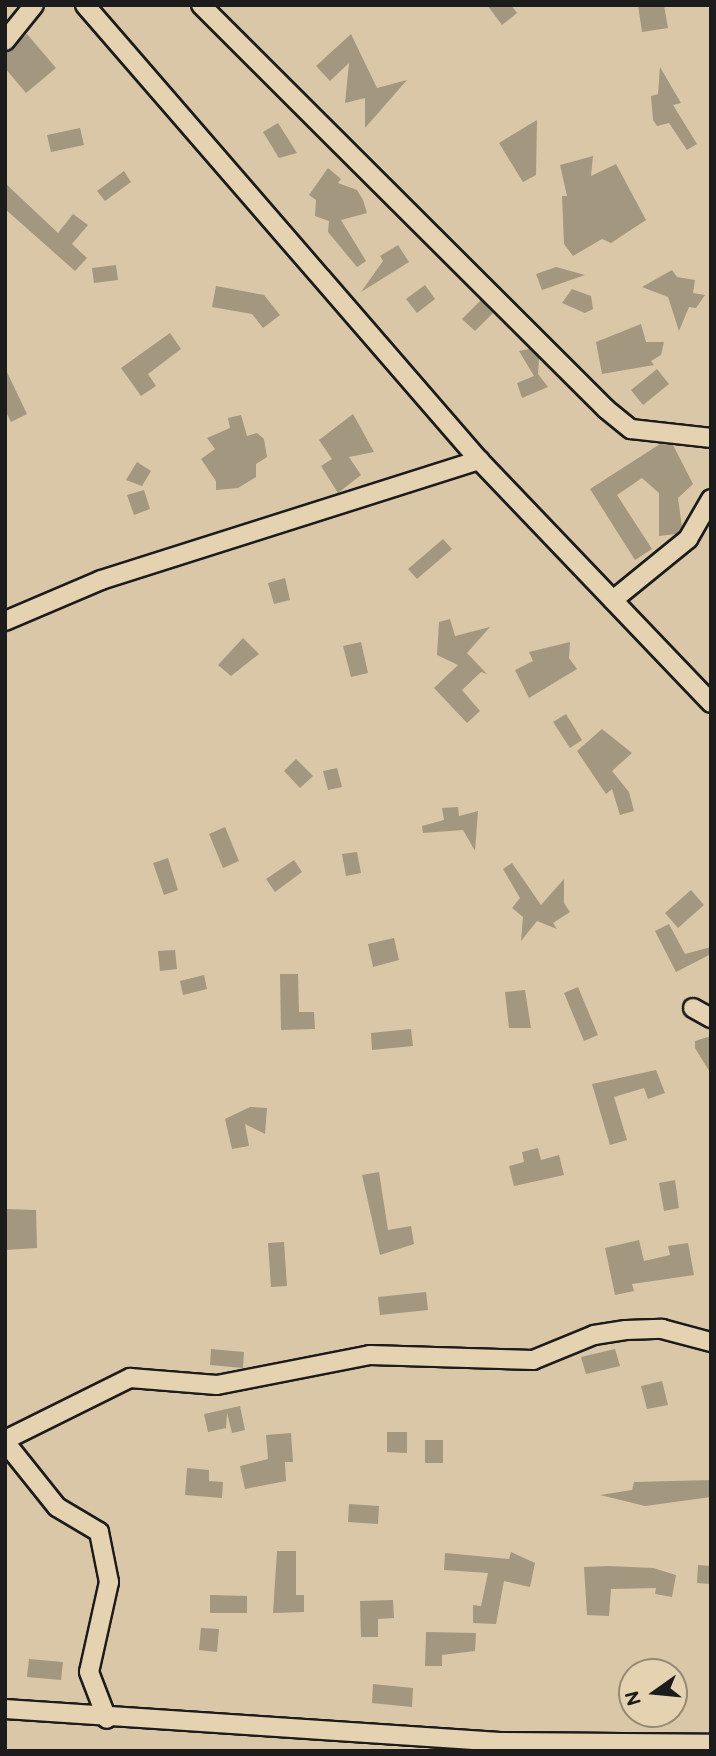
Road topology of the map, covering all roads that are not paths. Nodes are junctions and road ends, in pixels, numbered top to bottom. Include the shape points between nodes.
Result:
1 (34, 5) edge
2 (85, 5) edge
3 (201, 5) edge
4 (5, 41) edge
5 (711, 438) edge
6 (480, 460) junction
7 (711, 499) edge
8 (613, 600) junction
9 (5, 621) edge
10 (711, 703) edge
11 (693, 1008) dead end
12 (711, 1018) edge
13 (711, 1342) edge
14 (5, 1441) edge
15 (5, 1709) edge
16 (107, 1719) junction
17 (711, 1744) edge
18 (499, 1746) edge

1 - 4 street
2 - 6 street
3 - 5 street via 606,409 631,429
6 - 8 street
6 - 9 street via 100,579
7 - 8 street via 688,539
8 - 10 street
11 - 12 street
13 - 14 street via 662,1329 626,1330 594,1335 533,1360 370,1356 217,1385 130,1378
14 - 16 street via 57,1507 99,1532 109,1582 89,1672
15 - 16 street
16 - 18 street
17 - 18 street

